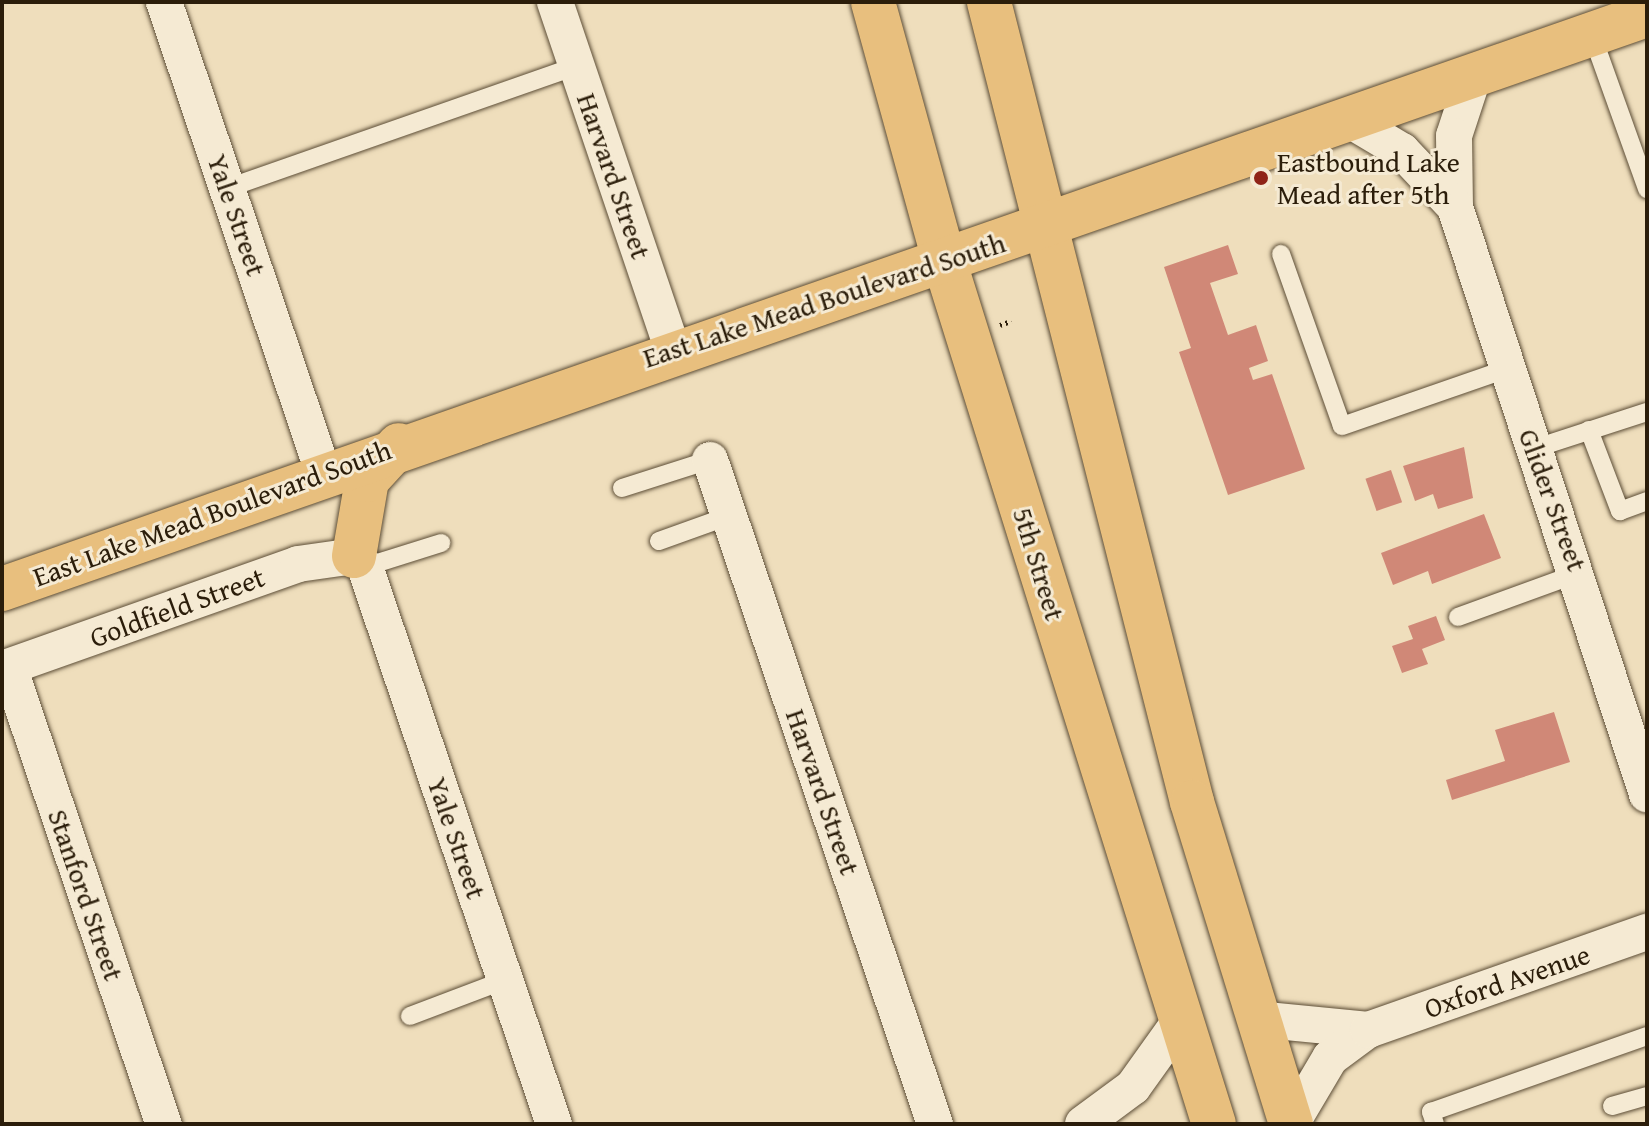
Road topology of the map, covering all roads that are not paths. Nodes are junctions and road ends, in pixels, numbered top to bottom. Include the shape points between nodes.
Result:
1 (164, 2) edge
2 (555, 2) edge
3 (873, 2) edge
4 (989, 2) edge
5 (1647, 15) edge
6 (1592, 35) junction
7 (577, 66) junction
8 (1474, 75) junction
9 (1348, 119) junction
10 (228, 188) junction
11 (1647, 189) edge
12 (1455, 207) junction
13 (1048, 227) junction
14 (1281, 254) dead end
15 (944, 260) junction
16 (673, 350) junction
17 (1507, 369) junction
18 (1647, 412) edge
19 (1589, 430) junction
20 (400, 444) junction
21 (1533, 449) junction
22 (710, 460) joint
23 (323, 473) junction
24 (622, 488) dead end
25 (1647, 501) edge
26 (729, 516) junction
27 (659, 541) dead end
28 (441, 543) dead end
29 (359, 562) junction
30 (1579, 573) junction
31 (2, 589) edge
32 (1458, 617) dead end
33 (5, 668) edge
34 (1647, 794) edge
35 (1647, 932) edge
36 (505, 980) junction
37 (410, 1016) dead end
38 (1256, 1019) junction
39 (1181, 1020) junction
40 (1368, 1030) junction
41 (1647, 1036) edge
42 (1647, 1096) edge
43 (1612, 1106) dead end
44 (164, 1124) edge
45 (554, 1124) edge
46 (935, 1124) edge
47 (1083, 1124) edge
48 (1214, 1124) edge
49 (1291, 1124) edge
50 (1435, 1124) edge

1 - 10 street, Yale Street
2 - 7 street, Harvard Street
3 - 15 main road, 5th Street
4 - 13 main road
5 - 6 main road, East Lake Mead Boulevard South
6 - 8 main road, East Lake Mead Boulevard South
6 - 11 lane
7 - 10 lane
7 - 16 street, Harvard Street
8 - 9 main road, East Lake Mead Boulevard South
8 - 12 street, Glider Street via 1454,136
9 - 12 street, Glider Street via 1402,151
9 - 13 main road, East Lake Mead Boulevard South
10 - 23 street, Yale Street
12 - 17 street, Glider Street
13 - 15 main road, East Lake Mead Boulevard South
13 - 38 main road via 1192,802
14 - 17 lane via 1342,426
15 - 16 main road, East Lake Mead Boulevard South
15 - 39 main road, 5th Street
16 - 20 main road, East Lake Mead Boulevard South
17 - 21 street, Glider Street
18 - 19 lane
19 - 21 lane
19 - 25 lane via 1620,511
20 - 23 main road, East Lake Mead Boulevard South
20 - 29 main road via 367,480
21 - 30 street, Glider Street
22 - 24 lane
22 - 26 street, Harvard Street
23 - 31 main road, East Lake Mead Boulevard South
26 - 27 lane
26 - 46 street, Harvard Street
28 - 29 lane
29 - 33 street, Goldfield Street via 298,564
29 - 36 street, Yale Street
30 - 32 lane
30 - 34 street, Glider Street
33 - 44 street, Stanford Street
35 - 40 street, Oxford Avenue
36 - 37 lane
36 - 45 street, Yale Street
38 - 40 street, Oxford Avenue
38 - 49 main road
39 - 47 street via 1133,1087
39 - 48 main road, 5th Street
40 - 49 street, Oxford Avenue via 1330,1058
41 - 50 lane via 1431,1112
42 - 43 lane

